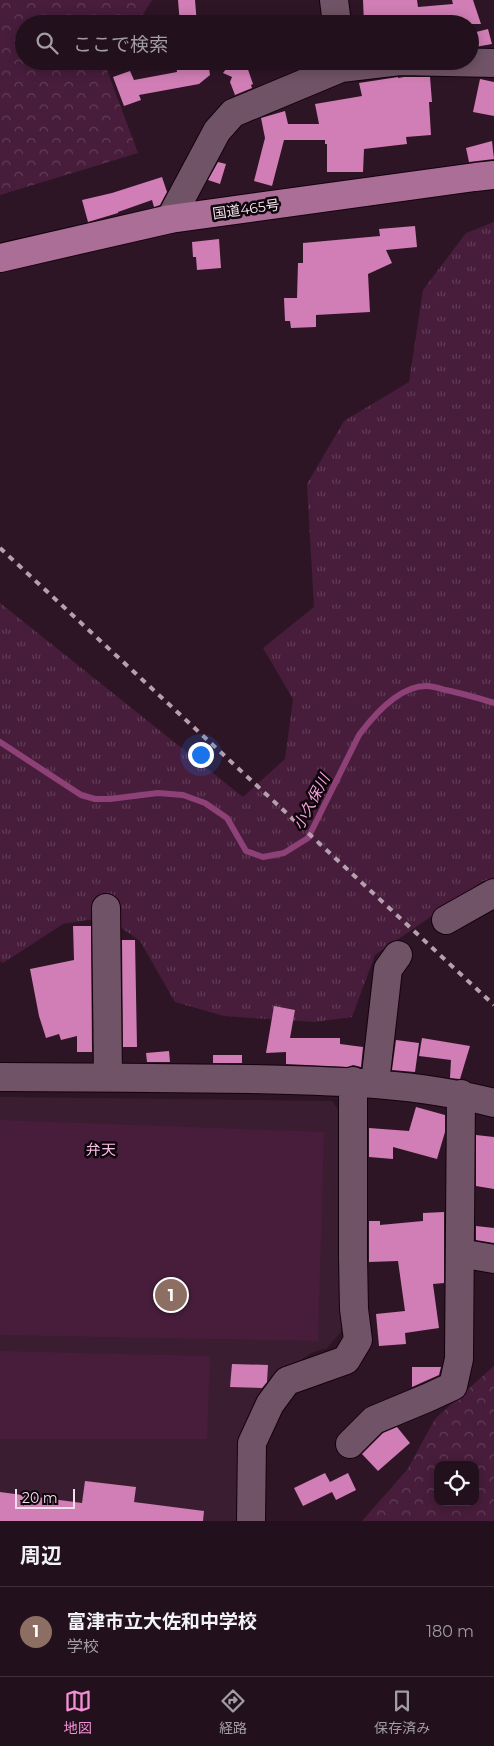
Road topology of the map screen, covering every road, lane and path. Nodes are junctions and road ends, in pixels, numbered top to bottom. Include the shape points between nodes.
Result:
1 (334, 0) edge
2 (336, 15) edge
3 (479, 63) edge
4 (494, 63) edge
5 (328, 70) edge
6 (494, 176) edge
7 (170, 219) junction
8 (0, 258) edge
9 (494, 893) edge
10 (106, 908) dead end
11 (446, 920) dead end
12 (398, 955) dead end
13 (108, 1076) junction
14 (0, 1077) edge
15 (364, 1082) junction
16 (461, 1094) junction
17 (494, 1103) edge
18 (460, 1253) junction
19 (494, 1259) edge
20 (350, 1444) dead end
21 (251, 1521) edge

1 - 2 street
3 - 4 street
5 - 7 street via 233,113 216,131
6 - 7 highway, 国道465号
7 - 8 highway, 国道465号
9 - 11 street
10 - 13 street
12 - 15 street via 388,969
13 - 14 street
13 - 15 street
15 - 16 street
15 - 21 street via 353,1258 358,1340 346,1360 287,1381 270,1404 252,1443
16 - 17 street
16 - 18 street
18 - 19 street
18 - 20 street via 459,1359 453,1386 374,1420

